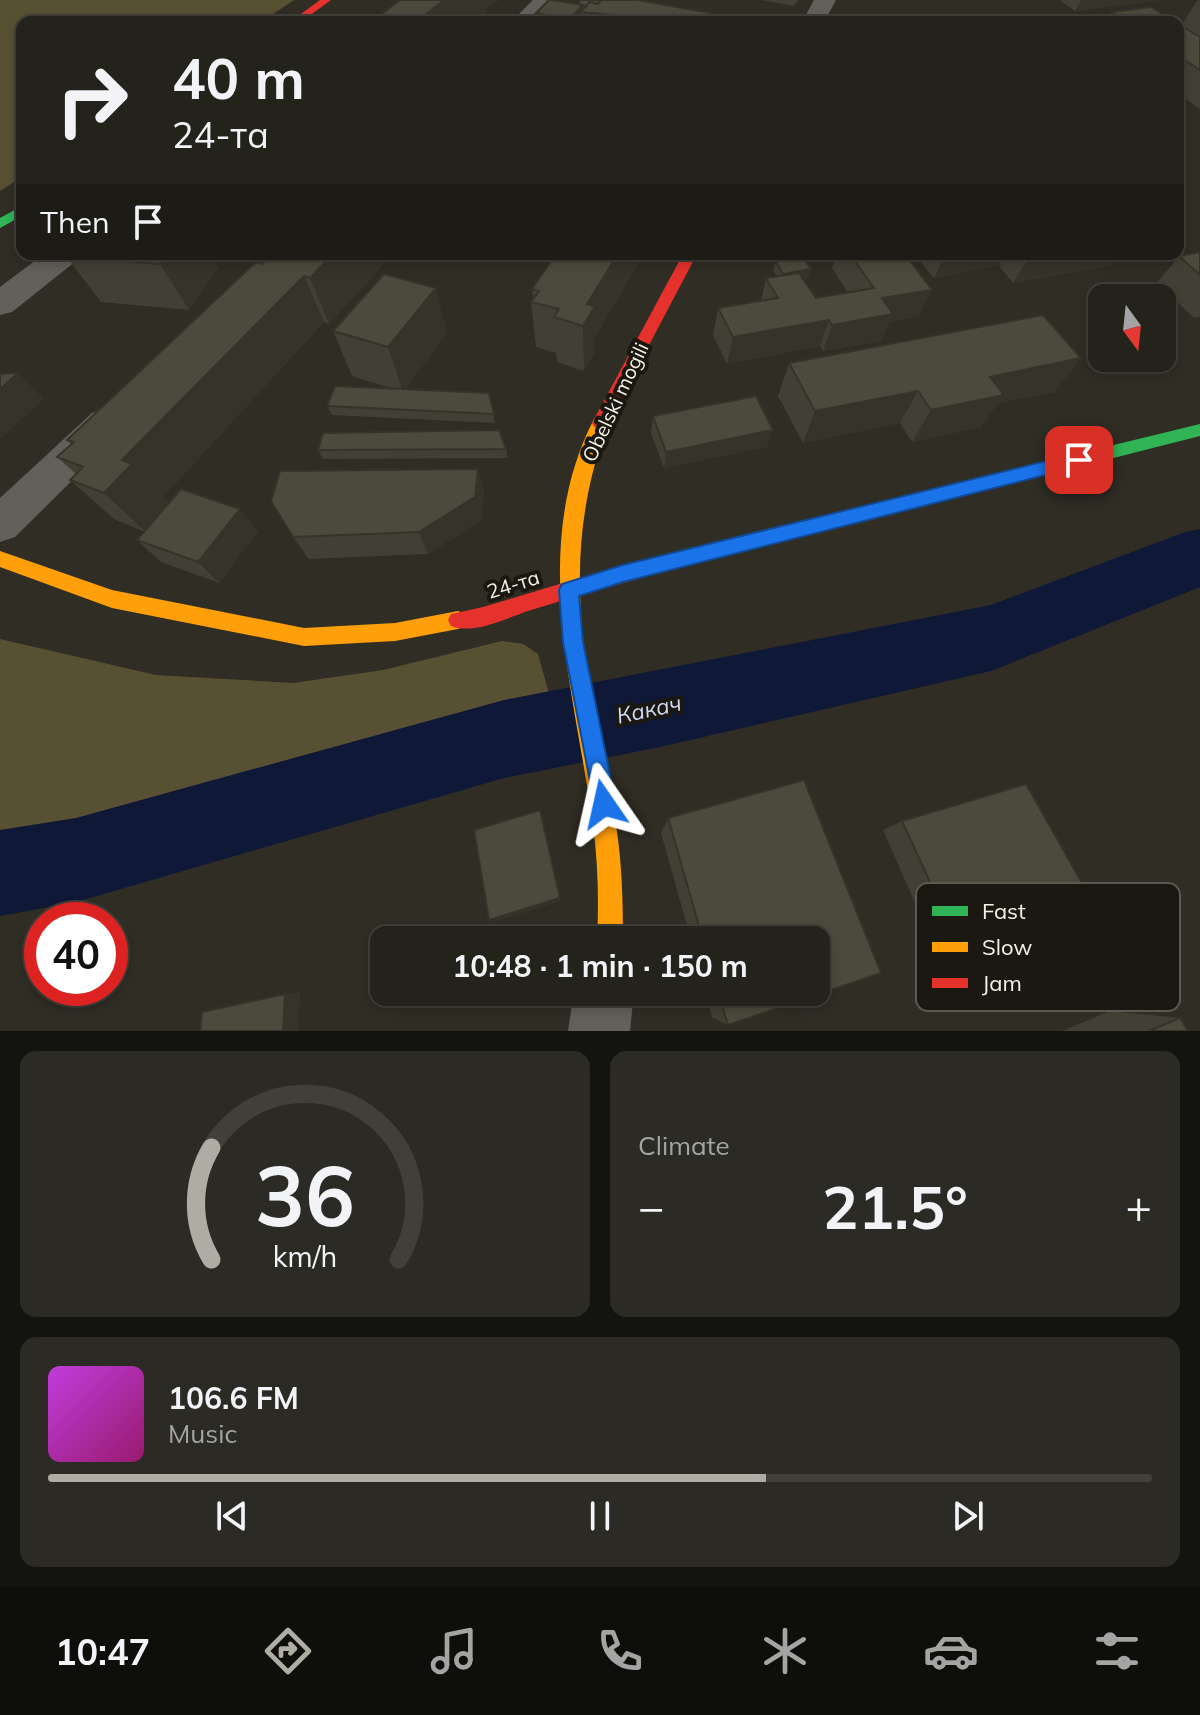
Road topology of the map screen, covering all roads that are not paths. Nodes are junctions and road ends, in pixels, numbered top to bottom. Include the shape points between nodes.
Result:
1 (326, 0) edge
2 (545, 0) edge
3 (303, 16) edge
4 (528, 16) edge
5 (57, 260) edge
6 (687, 260) edge
7 (0, 304) edge
8 (135, 395) edge
9 (1200, 430) edge
10 (0, 524) edge
11 (0, 559) edge
12 (569, 590) junction
13 (612, 926) edge
14 (602, 1006) edge
15 (599, 1031) edge

1 - 3 street
2 - 4 street
5 - 7 street
6 - 12 street, Obelski mogili via 589,450 581,475
8 - 10 street
9 - 12 street, 24-та
11 - 12 street, 24-та via 112,599 304,637 395,632 469,619
12 - 13 street, Obelski mogili via 573,642 604,804 615,907
14 - 15 street

